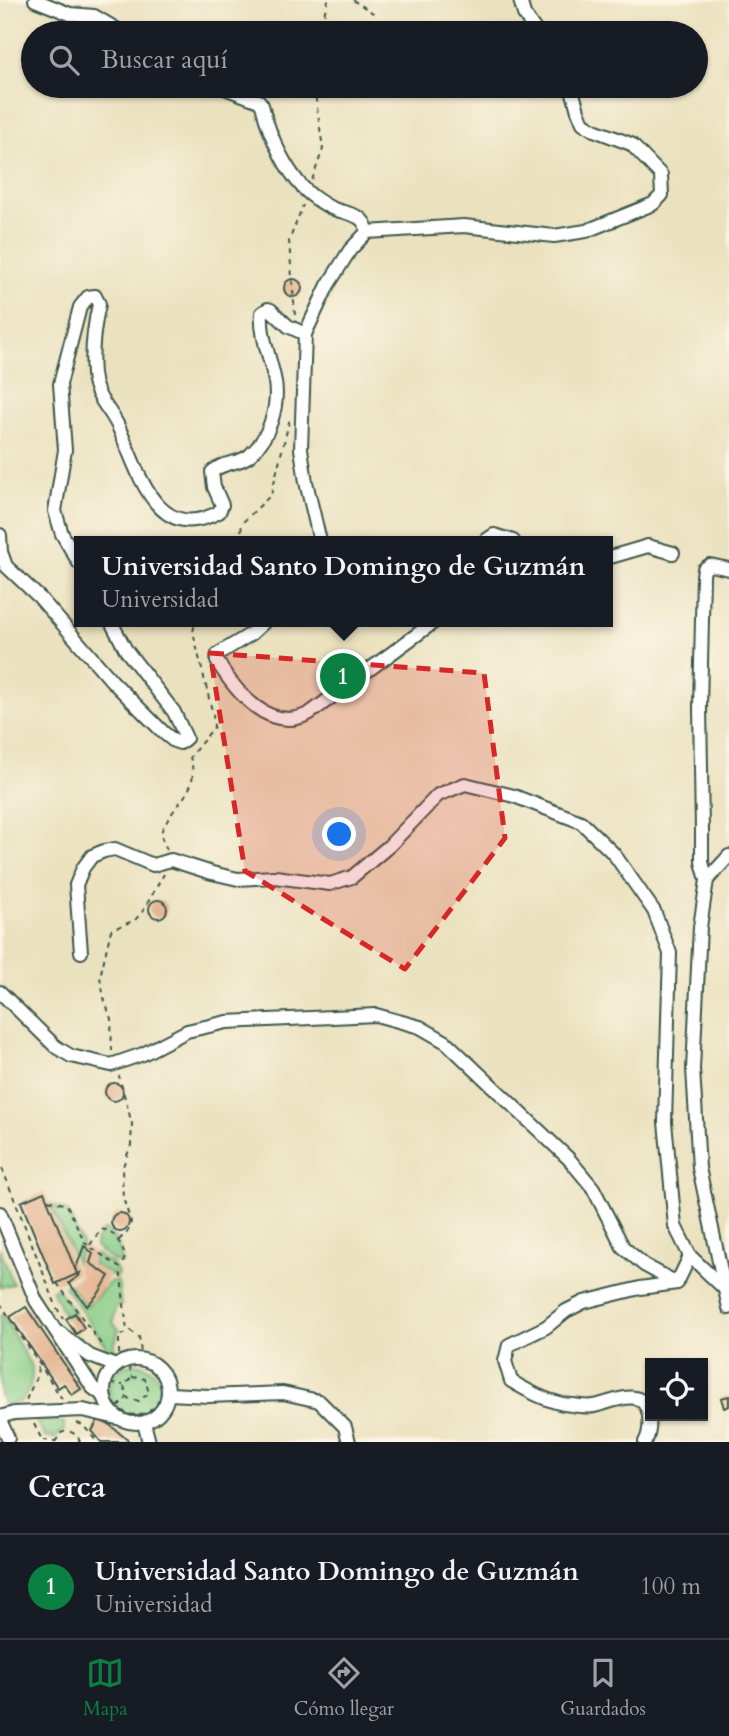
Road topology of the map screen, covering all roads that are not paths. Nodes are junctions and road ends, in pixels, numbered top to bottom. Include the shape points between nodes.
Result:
1 (35, 0) edge
2 (520, 0) edge
3 (103, 21) edge
4 (529, 21) edge
5 (251, 98) edge
6 (574, 98) edge
7 (367, 232) junction
8 (305, 334) junction
9 (0, 535) edge
10 (319, 536) edge
11 (673, 553) dead end
12 (74, 554) edge
13 (613, 556) edge
14 (729, 569) edge
15 (114, 627) edge
16 (258, 627) edge
17 (427, 627) edge
18 (729, 856) edge
19 (707, 880) junction
20 (81, 952) dead end
21 (0, 992) edge
22 (0, 1213) edge
23 (690, 1256) junction
24 (677, 1283) junction
25 (727, 1292) edge
26 (729, 1308) edge
27 (52, 1327) junction
28 (119, 1362) junction
29 (169, 1394) junction
30 (104, 1396) junction
31 (118, 1413) junction
32 (0, 1419) edge
33 (144, 1423) junction
34 (8, 1438) dead end
35 (149, 1442) edge
36 (349, 1442) edge
37 (645, 1442) edge

1 - 3 street
2 - 4 street
5 - 7 street via 262,105 276,149 306,190 333,209 357,216
6 - 7 street via 583,123 631,144 661,175 662,195 653,204 586,231 554,236 464,226
7 - 8 street via 337,269
8 - 10 street via 301,449
8 - 12 street via 271,310 262,313 275,383 271,427 251,454 212,472 222,506 219,512 195,521 168,515 156,506 118,424 99,398 93,374 99,304 95,296 88,297 80,307 60,384 65,450 55,511
9 - 15 street via 6,566 112,681 180,743 186,738 174,712
11 - 13 street via 648,546
14 - 19 street via 710,565 703,576 702,862
16 - 17 street via 218,654 217,661 249,703 290,721 310,713
18 - 19 street
19 - 25 street via 700,927 693,1069 699,1168
20 - 23 street via 76,885 92,856 115,849 153,866 171,860 238,879 275,877 330,884 352,877 438,795 465,784 514,796 581,822 614,854 654,912 670,953 665,1122 675,1226
21 - 24 street via 63,1051 115,1065 187,1031 227,1022 376,1015 420,1027 446,1042 569,1159 593,1188 623,1247
22 - 27 street via 36,1301
23 - 24 street
23 - 25 street
24 - 37 street via 583,1302 509,1345 505,1361 512,1381 545,1398 594,1406 630,1396 642,1401 649,1414
25 - 26 street
27 - 28 street via 90,1356
27 - 30 street via 93,1388
28 - 29 street via 149,1361 167,1380
28 - 30 street via 105,1382
29 - 33 street via 165,1407
29 - 36 street via 283,1393 319,1401 345,1427
30 - 31 street via 108,1408
31 - 32 street via 14,1413
31 - 33 street via 130,1424
32 - 34 street
33 - 35 street

